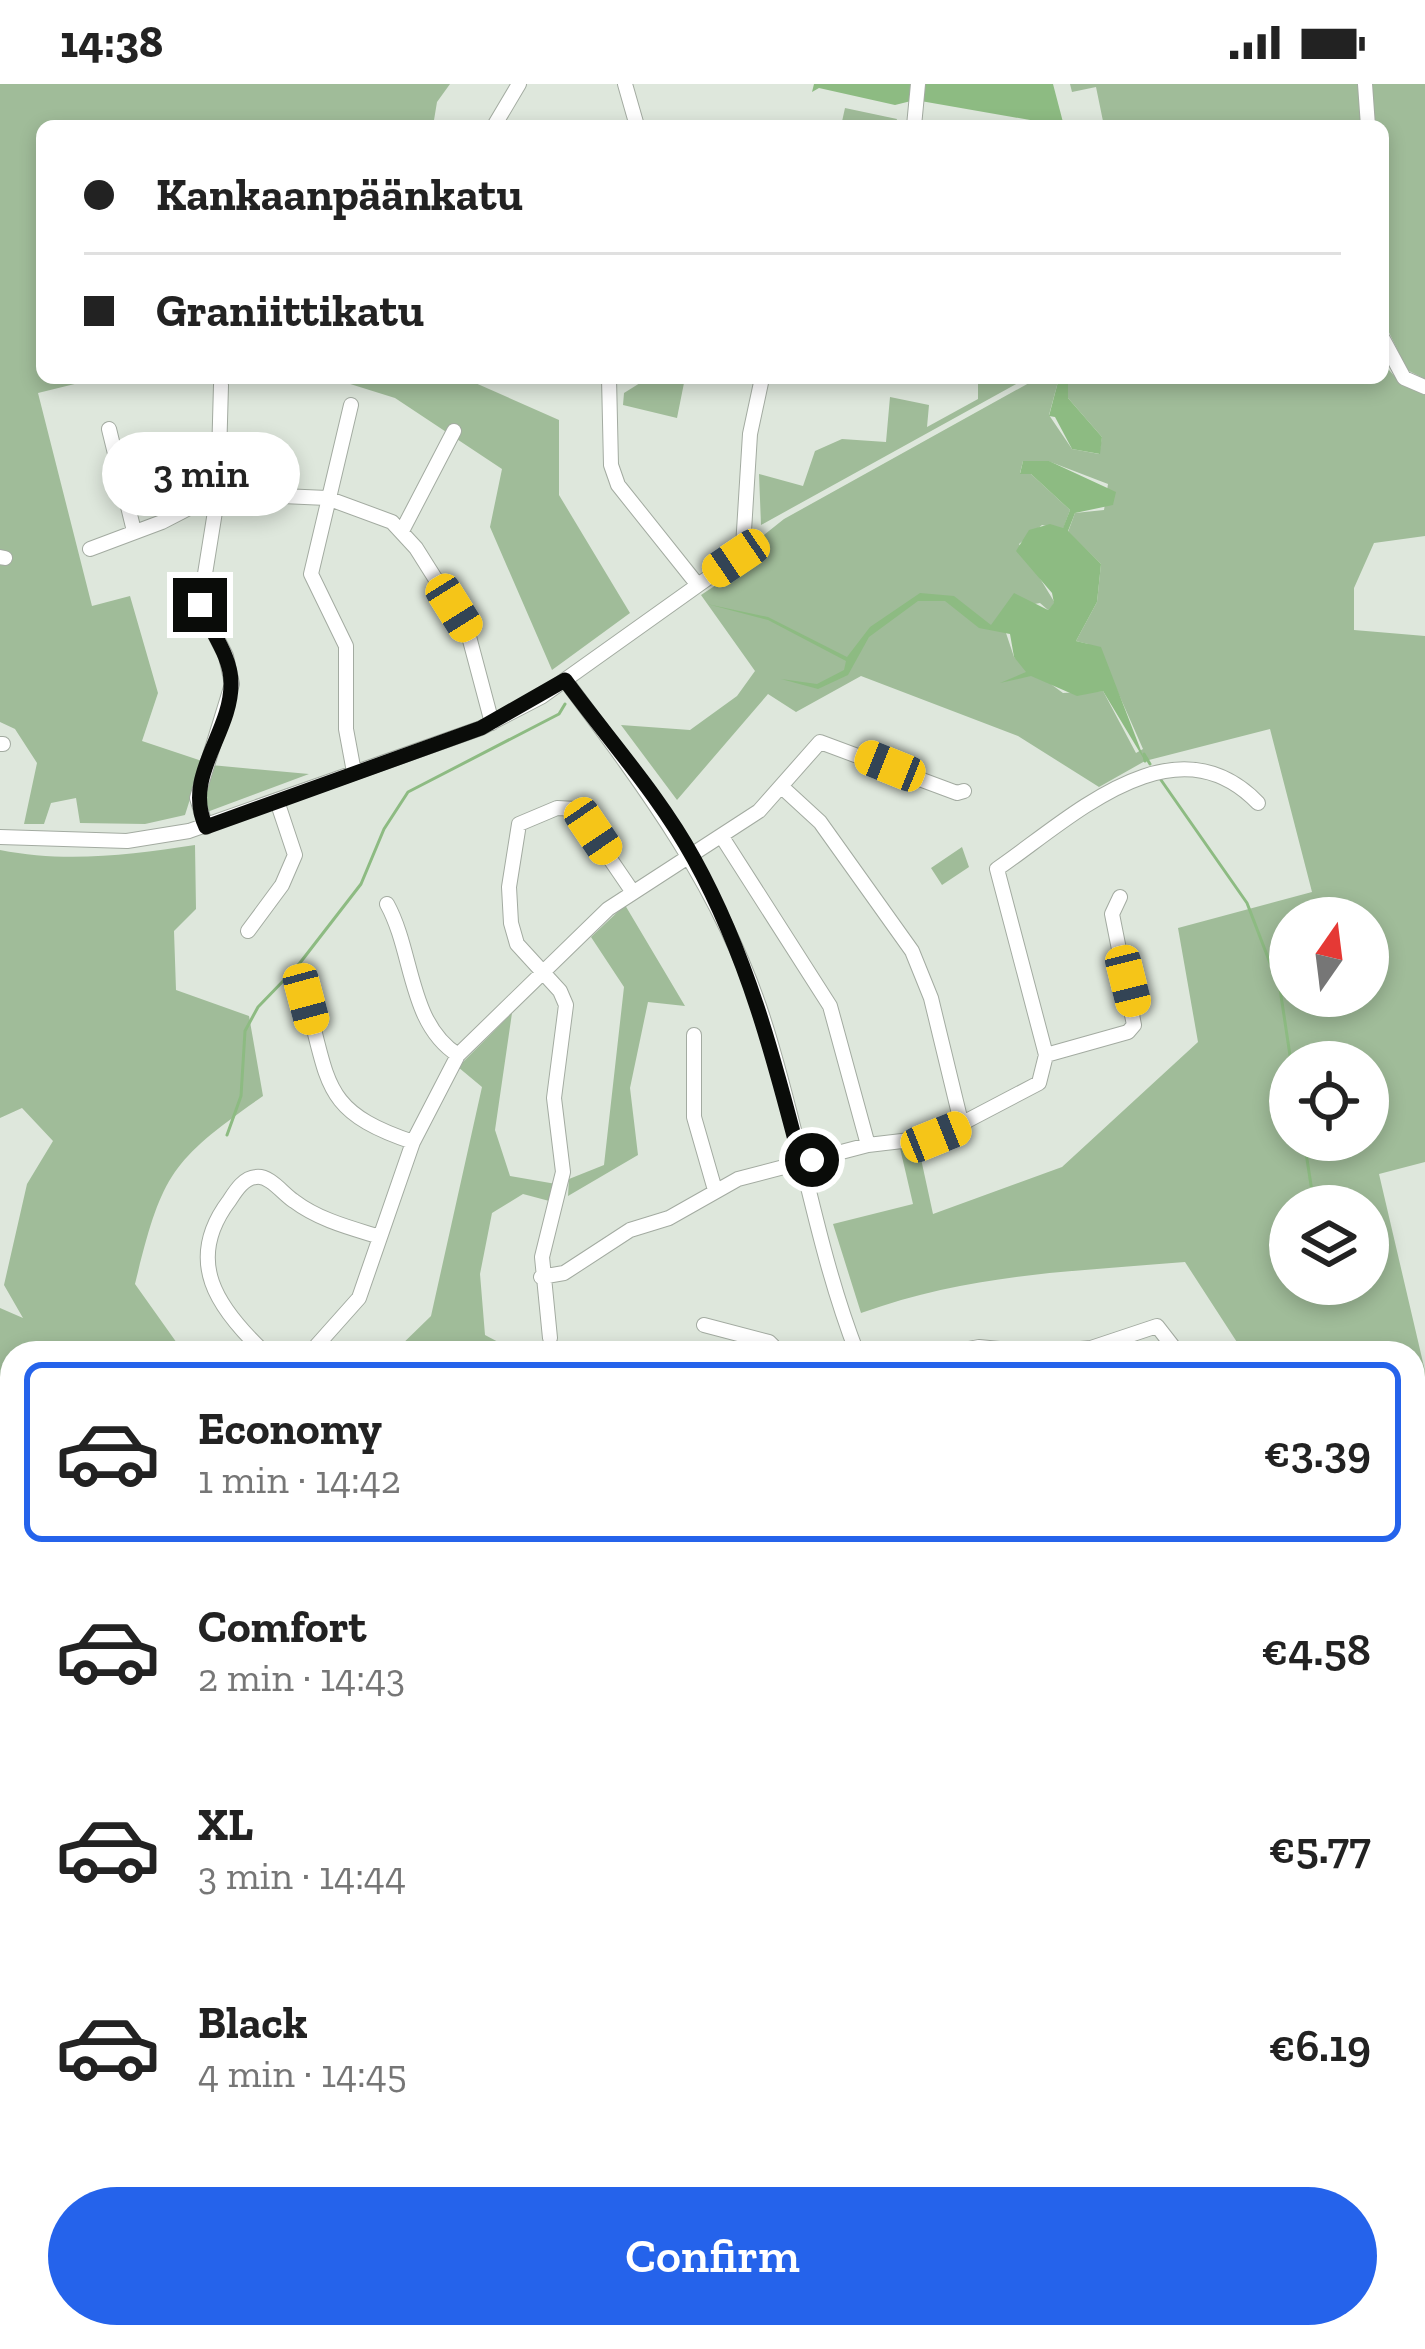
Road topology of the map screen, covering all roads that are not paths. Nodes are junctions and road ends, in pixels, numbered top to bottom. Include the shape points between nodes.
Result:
1 (519, 84) edge
2 (625, 84) edge
3 (918, 84) edge
4 (1365, 84) edge
5 (915, 119) edge
6 (498, 120) edge
7 (635, 120) edge
8 (1368, 120) edge
9 (1389, 350) edge
10 (609, 384) edge
11 (761, 384) edge
12 (221, 385) dead end
13 (1425, 387) edge
14 (351, 405) dead end
15 (110, 429) dead end
16 (454, 431) dead end
17 (218, 493) junction
18 (327, 498) junction
19 (403, 529) junction
20 (134, 531) junction
21 (90, 549) dead end
22 (697, 584) junction
23 (565, 680) junction
24 (492, 723) junction
25 (354, 772) junction
26 (782, 788) junction
27 (964, 790) dead end
28 (277, 801) junction
29 (1258, 802) dead end
30 (206, 827) junction
31 (0, 837) edge
32 (722, 837) junction
33 (692, 855) junction
34 (632, 891) junction
35 (1120, 897) dead end
36 (387, 904) dead end
37 (248, 931) dead end
38 (543, 974) junction
39 (306, 999) dead end
40 (694, 1035) dead end
41 (458, 1055) junction
42 (1046, 1055) junction
43 (962, 1126) junction
44 (413, 1142) junction
45 (868, 1145) junction
46 (801, 1163) junction
47 (715, 1190) junction
48 (380, 1237) junction
49 (541, 1276) junction
50 (704, 1324) dead end
51 (550, 1338) dead end
52 (254, 1341) edge
53 (321, 1341) edge
54 (765, 1341) edge
55 (853, 1341) edge
56 (1102, 1341) edge
57 (1170, 1341) edge

1 - 6 street
2 - 7 street
3 - 5 street
4 - 8 street
9 - 13 street via 1404,378
10 - 22 street via 618,485
11 - 22 street via 742,547
12 - 17 street
14 - 18 street
15 - 20 street
16 - 19 street
17 - 18 street
17 - 20 street
17 - 30 street via 200,605 232,685 197,798
18 - 19 street
18 - 25 street via 311,574 346,646
19 - 24 street via 467,629
20 - 21 street
22 - 23 street
23 - 24 street
23 - 33 street
24 - 25 street
25 - 28 street
26 - 27 street via 820,742
26 - 32 street
26 - 43 street via 820,822 912,951
28 - 30 street
28 - 37 street via 295,855
29 - 42 street via 1241,785 1191,769 1139,774 997,869
30 - 31 street via 127,841
32 - 33 street
32 - 45 street via 830,1006
33 - 34 street
33 - 46 street via 763,1017
34 - 38 street
34 - 38 street via 576,809 524,819 515,835 511,923 517,944
35 - 42 street via 1112,914 1134,1025
36 - 41 street via 430,1034
38 - 41 street
38 - 49 street via 564,998 566,1016 554,1098 563,1172
39 - 44 street via 332,1094 348,1114
40 - 47 street via 694,1117
41 - 44 street
42 - 43 street via 1039,1083
43 - 45 street
44 - 48 street
45 - 46 street
46 - 47 street
46 - 55 street
47 - 49 street via 630,1230 565,1273
48 - 52 street via 316,1215 266,1178 237,1189 214,1224 204,1260 231,1315
48 - 53 street via 359,1298
49 - 51 street
50 - 54 street
56 - 57 street via 1150,1326

